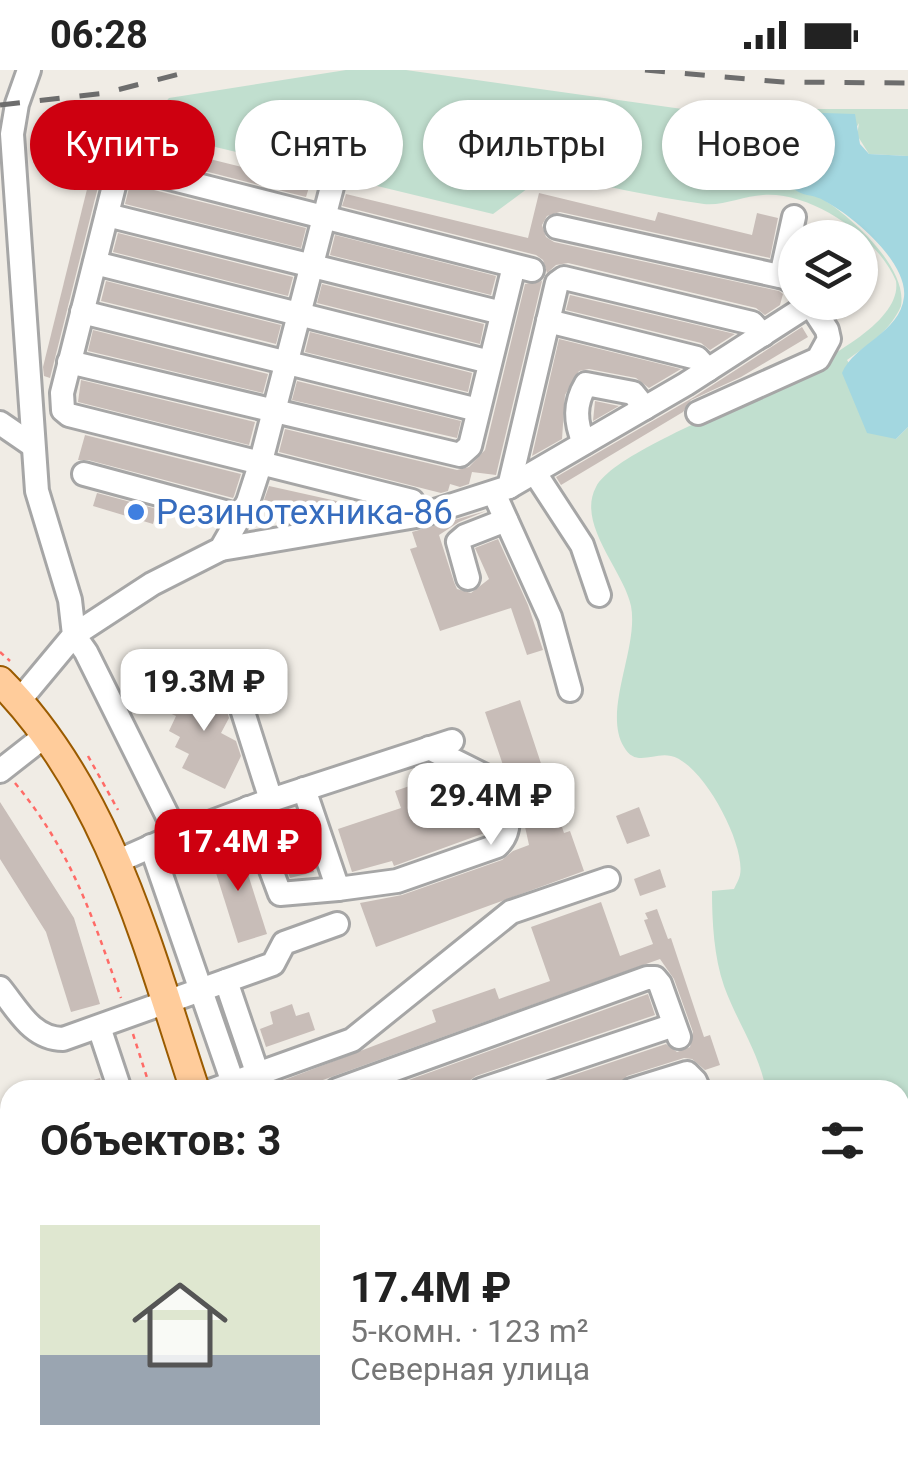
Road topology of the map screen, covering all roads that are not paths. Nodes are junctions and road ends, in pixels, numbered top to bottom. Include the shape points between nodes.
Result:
1 (29, 70) edge
2 (331, 190) edge
3 (107, 216) junction
4 (794, 216) dead end
5 (324, 219) junction
6 (794, 220) edge
7 (557, 227) dead end
8 (94, 263) junction
9 (312, 266) junction
10 (778, 278) edge
11 (82, 312) junction
12 (502, 313) junction
13 (299, 314) junction
14 (785, 320) edge
15 (821, 320) edge
16 (548, 321) junction
17 (763, 335) junction
18 (69, 362) junction
19 (490, 362) junction
20 (286, 363) junction
21 (708, 370) junction
22 (645, 408) junction
23 (478, 410) junction
24 (274, 412) junction
25 (698, 413) dead end
26 (0, 423) edge
27 (584, 443) junction
28 (32, 445) junction
29 (260, 465) junction
30 (534, 472) junction
31 (84, 474) dead end
32 (501, 490) junction
33 (412, 501) dead end
34 (240, 516) junction
35 (506, 520) junction
36 (221, 549) junction
37 (468, 578) dead end
38 (599, 595) dead end
39 (74, 635) junction
40 (236, 690) dead end
41 (570, 690) dead end
42 (10, 691) edge
43 (46, 736) junction
44 (452, 740) dead end
45 (429, 748) junction
46 (2, 770) edge
47 (304, 789) junction
48 (260, 804) junction
49 (177, 834) junction
50 (151, 846) junction
51 (116, 862) junction
52 (608, 879) dead end
53 (338, 890) junction
54 (337, 924) dead end
55 (226, 980) junction
56 (0, 988) edge
57 (201, 989) junction
58 (166, 1004) junction
59 (99, 1027) junction
60 (258, 1074) junction
61 (117, 1080) edge
62 (193, 1080) edge
63 (222, 1080) edge
64 (240, 1080) edge
65 (365, 1080) edge
66 (515, 1080) edge
67 (664, 1080) edge
68 (694, 1080) edge

1 - 28 lane via 12,134
2 - 5 lane
3 - 5 lane via 117,174 126,169
3 - 8 lane
3 - 9 lane
4 - 6 lane
5 - 9 lane
5 - 12 lane via 523,268
7 - 10 lane
8 - 11 lane
8 - 13 lane
9 - 12 lane
9 - 13 lane
11 - 18 lane
11 - 20 lane
12 - 19 lane
13 - 19 lane
13 - 20 lane
14 - 17 lane
15 - 25 lane via 829,339 818,359
16 - 17 lane via 558,283 570,278 752,324
16 - 21 lane via 697,358
16 - 32 lane
17 - 21 lane
18 - 24 lane
18 - 29 lane via 61,402 69,415
19 - 23 lane
20 - 23 lane
20 - 24 lane
21 - 22 lane
22 - 27 lane
22 - 27 lane via 633,393 586,384 576,418
23 - 24 lane via 470,446 460,454
24 - 29 lane
26 - 28 lane
27 - 30 lane
28 - 39 lane via 41,511 70,600
29 - 33 lane
29 - 34 lane
30 - 32 lane
30 - 38 lane via 582,546
31 - 34 lane
32 - 35 lane
32 - 36 lane via 422,515
34 - 36 lane
35 - 37 lane via 458,542
35 - 41 lane via 550,617
36 - 39 lane
39 - 42 lane
39 - 49 lane
40 - 48 lane
42 - 43 main road
43 - 46 lane
43 - 51 main road
44 - 45 lane
45 - 47 lane
45 - 53 lane via 493,780 509,822 503,842 398,880
47 - 48 lane
47 - 53 lane
48 - 49 lane
48 - 53 lane via 280,894
49 - 50 lane
50 - 51 lane
50 - 57 lane
51 - 58 main road
52 - 60 lane via 512,912 352,1040
54 - 55 lane via 284,942 273,964
55 - 57 lane
55 - 60 lane
56 - 59 lane via 42,1036 63,1038
57 - 58 lane
57 - 63 lane
58 - 59 lane
58 - 62 main road
59 - 61 lane
60 - 64 lane
65 - 66 lane via 656,978 677,1031
67 - 68 lane via 686,1073

